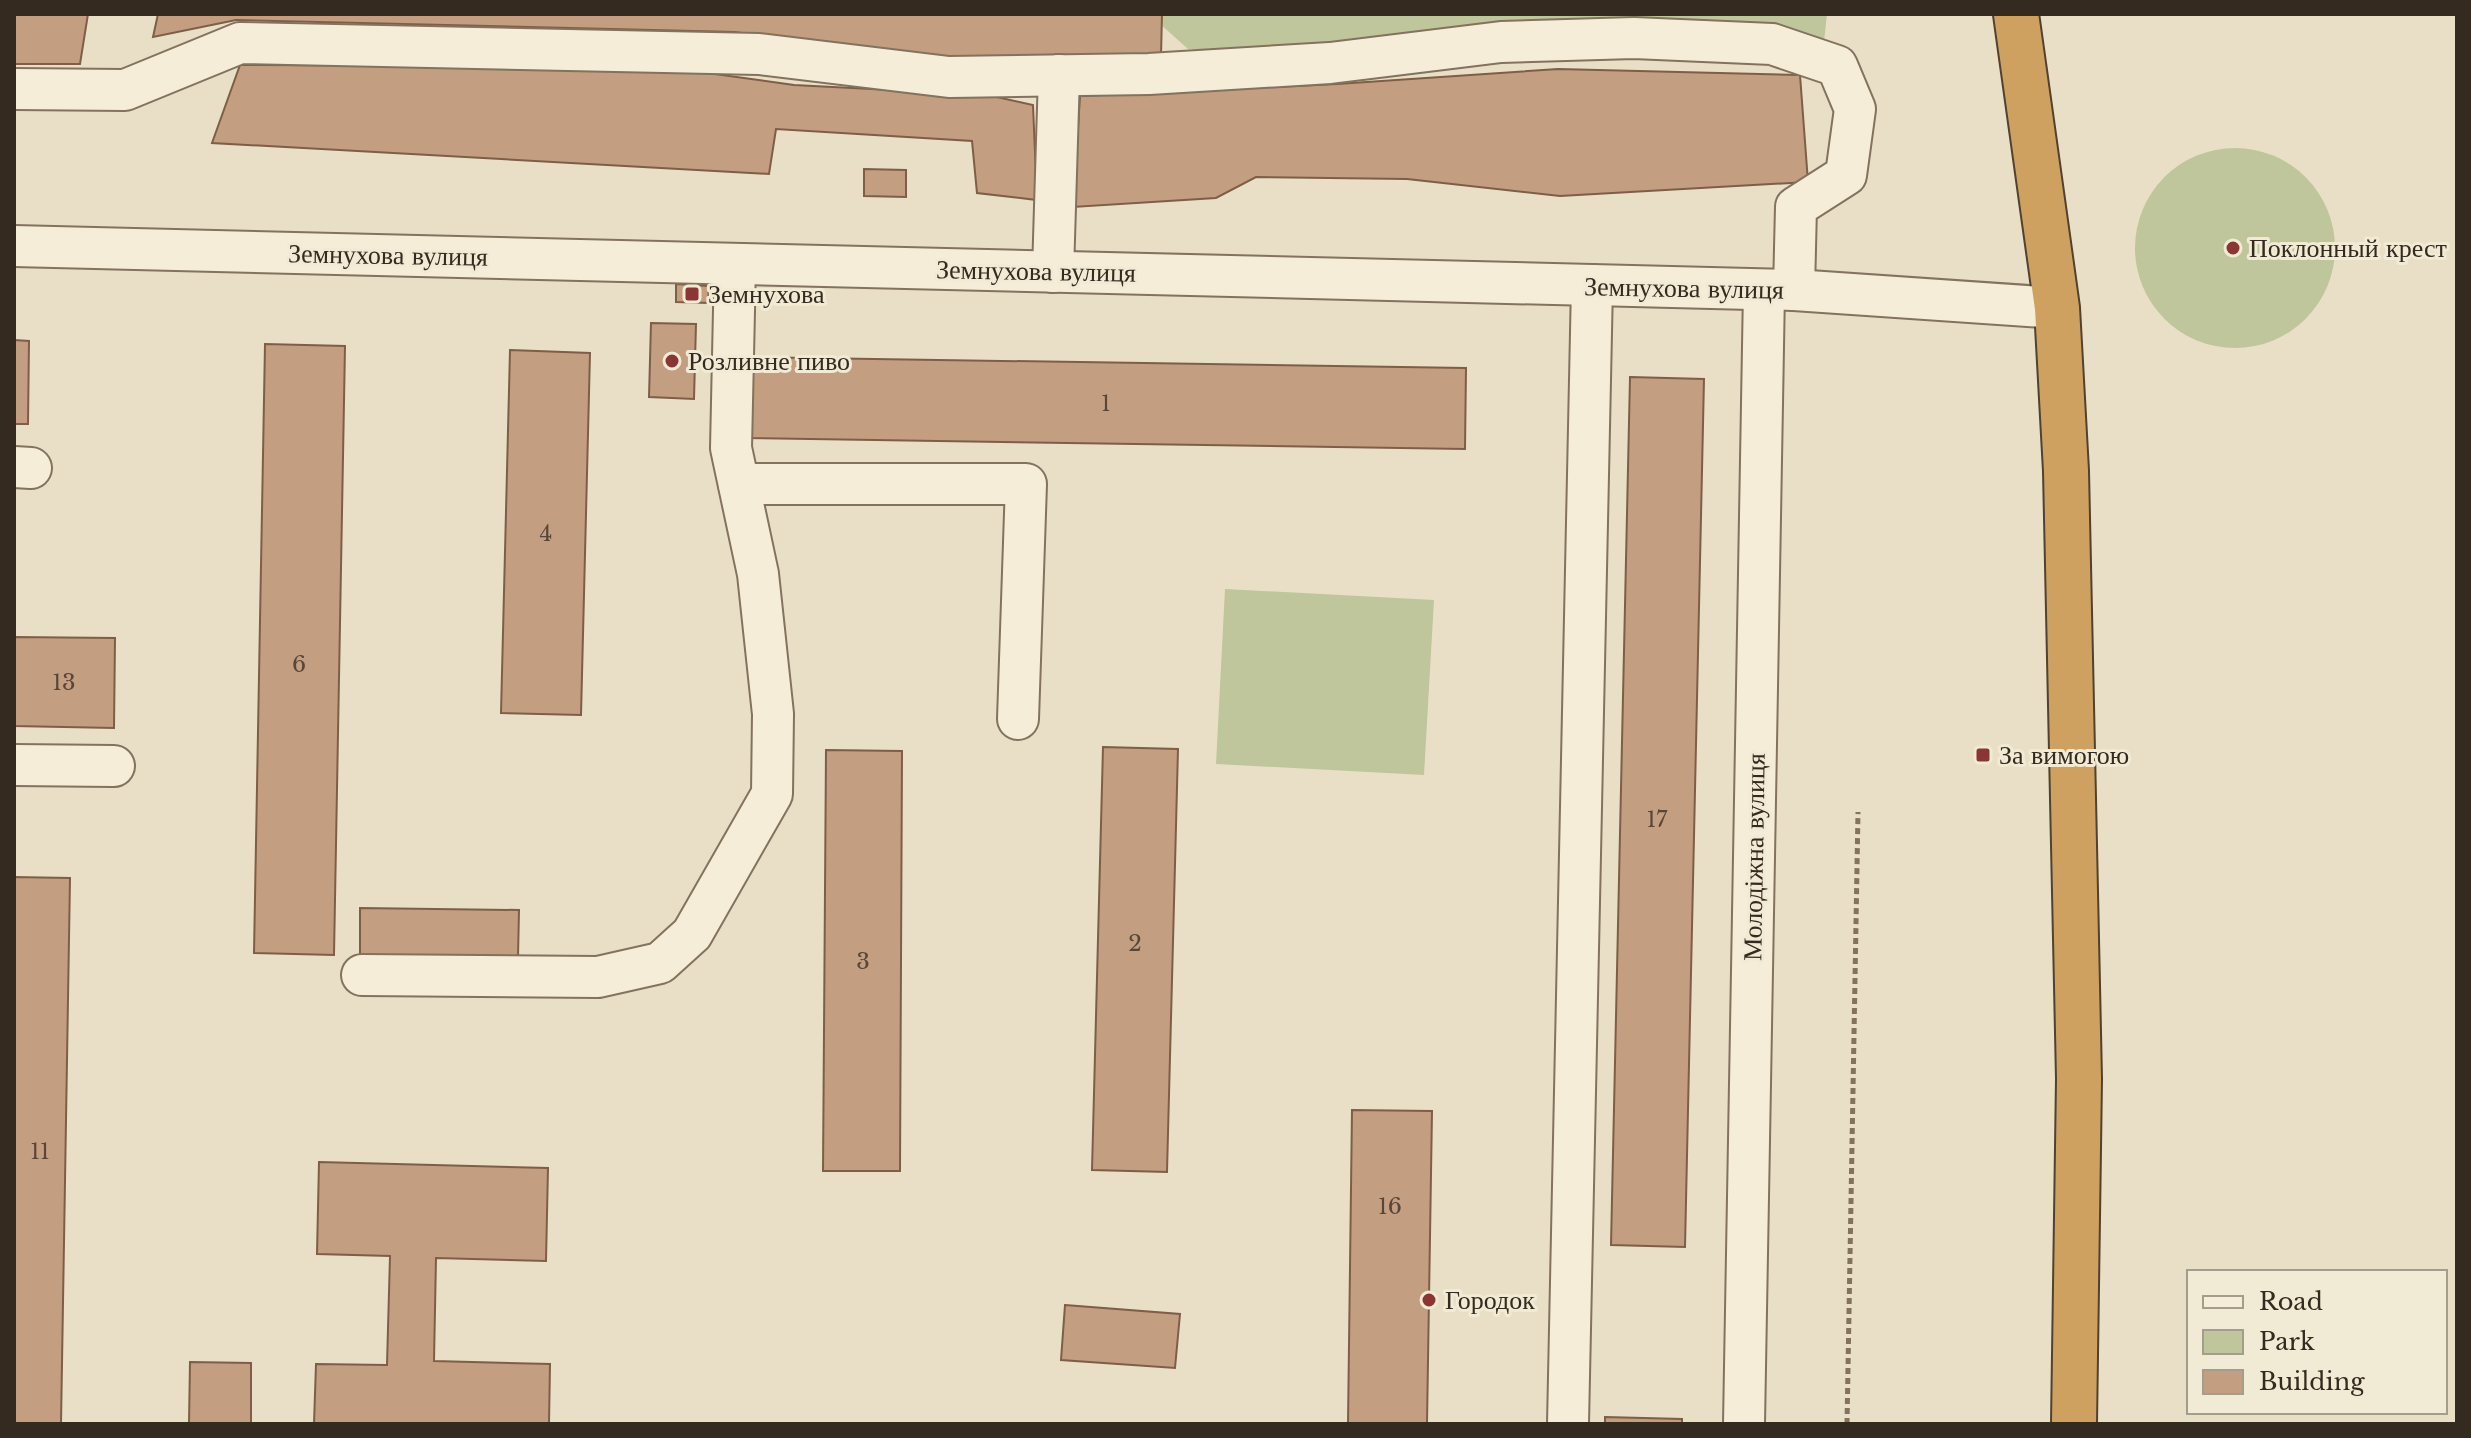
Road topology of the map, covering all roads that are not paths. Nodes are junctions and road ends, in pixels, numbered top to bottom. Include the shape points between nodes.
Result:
1 (2016, 14) edge
2 (1059, 75) junction
3 (14, 89) edge
4 (14, 246) edge
5 (735, 264) junction
6 (1053, 272) junction
7 (1592, 285) junction
8 (1779, 290) junction
9 (2057, 308) junction
10 (739, 484) junction
11 (1018, 719) dead end
12 (14, 765) edge
13 (114, 766) dead end
14 (362, 975) dead end
15 (1568, 1424) edge
16 (1744, 1424) edge
17 (2074, 1424) edge

1 - 9 highway
2 - 3 street via 949,77 759,54 240,43 125,90
2 - 6 street
2 - 8 street, Молодіжна вулиця via 1330,63 1501,42 1634,38 1772,44 1837,66 1855,109 1846,175 1796,207
4 - 5 street, Земнухова вулиця
5 - 6 street, Земнухова вулиця
5 - 10 street via 731,448
6 - 7 street, Земнухова вулиця
7 - 8 street, Земнухова вулиця
7 - 15 street
8 - 9 street, Земнухова вулиця
8 - 16 street, Молодіжна вулиця
9 - 17 highway via 2066,471 2079,1079
10 - 11 street via 1026,484
10 - 14 street via 758,574 772,698 772,794 692,934 660,963 598,977
12 - 13 street

